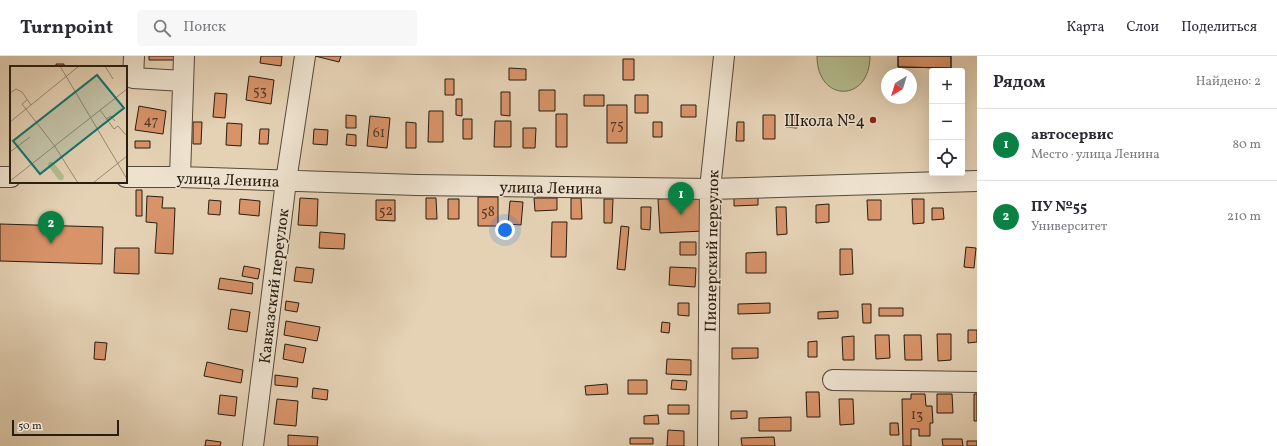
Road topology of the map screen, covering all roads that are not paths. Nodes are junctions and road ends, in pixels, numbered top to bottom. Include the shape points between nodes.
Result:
1 (134, 56) edge
2 (184, 56) edge
3 (305, 56) edge
4 (724, 56) edge
5 (183, 81) junction
6 (180, 177) junction
7 (127, 178) edge
8 (977, 181) edge
9 (286, 182) junction
10 (710, 189) junction
11 (833, 380) dead end
12 (977, 382) edge
13 (253, 446) edge
14 (708, 446) edge

1 - 5 street via 133,78
2 - 5 street
3 - 9 street, Кавказский переулок
4 - 10 street, Пионерский переулок
5 - 6 street
6 - 7 street, улица Ленина
6 - 9 street, улица Ленина
8 - 10 street, улица Ленина
9 - 10 street, улица Ленина
9 - 13 street, Кавказский переулок
10 - 14 street, Пионерский переулок
11 - 12 street

